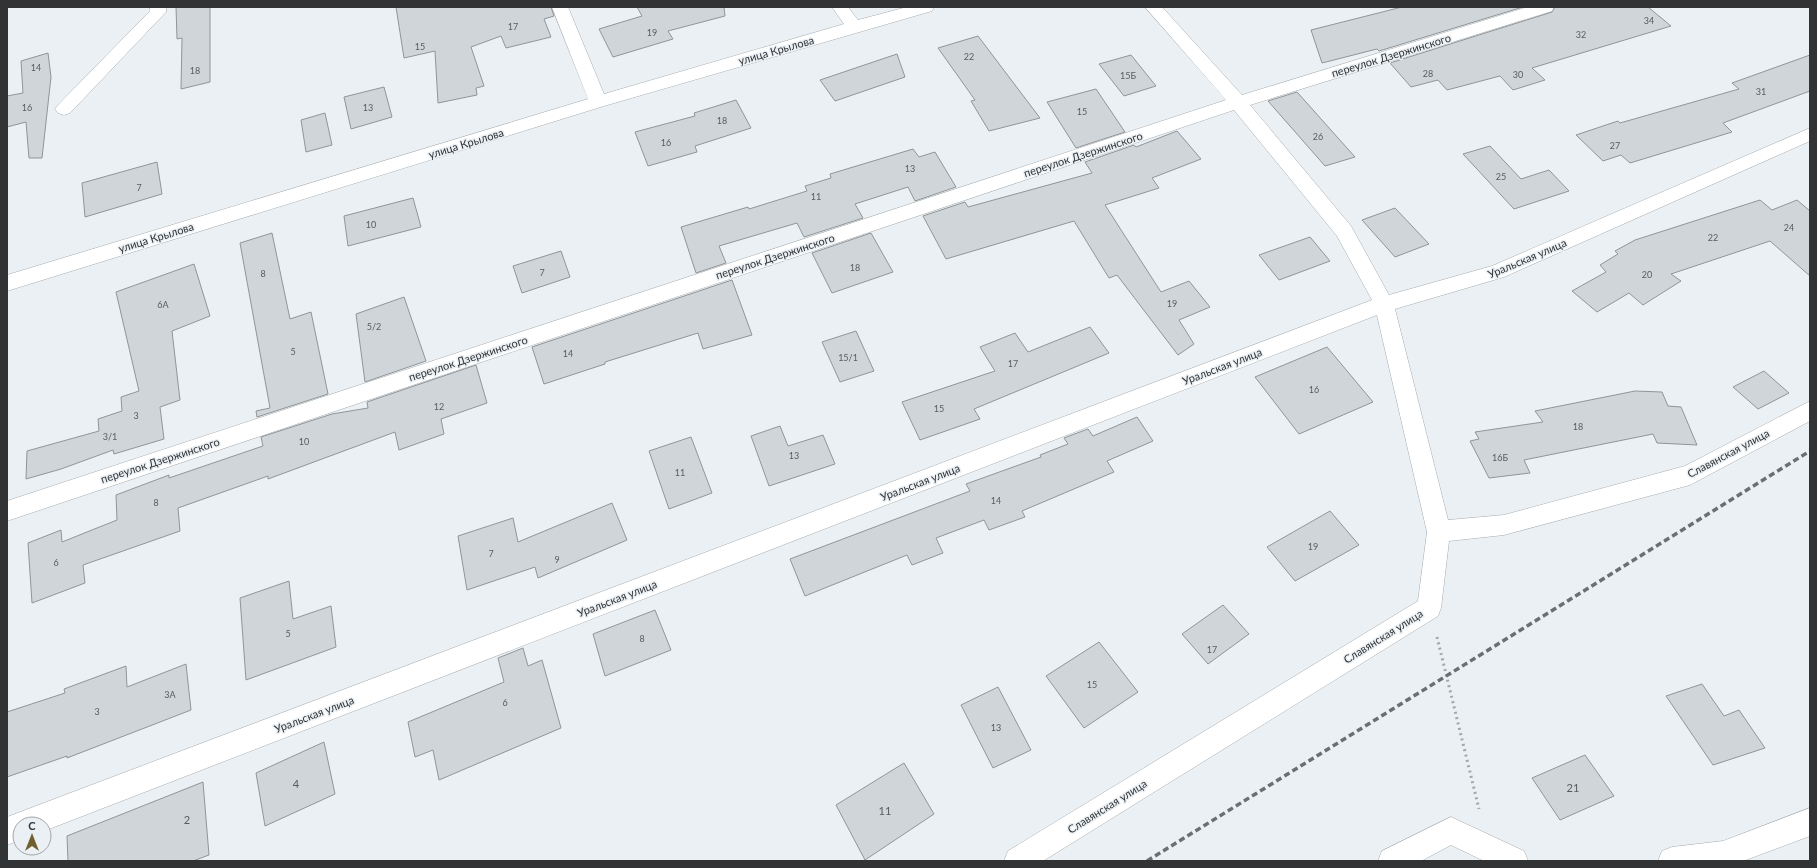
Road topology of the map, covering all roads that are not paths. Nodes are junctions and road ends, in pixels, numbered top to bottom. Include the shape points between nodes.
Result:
1 (158, 7) edge
2 (560, 7) edge
3 (840, 7) edge
4 (926, 7) edge
5 (1152, 7) edge
6 (1546, 7) edge
7 (854, 27) junction
8 (598, 102) junction
9 (1238, 102) junction
10 (64, 109) dead end
11 (1810, 134) edge
12 (7, 283) edge
13 (1384, 304) junction
14 (1810, 410) edge
15 (7, 511) edge
16 (1440, 532) junction
17 (47, 816) edge
18 (1810, 822) edge
19 (1018, 861) edge
20 (1392, 861) edge
21 (1514, 861) edge
22 (1672, 861) edge

1 - 10 street via 158,12
2 - 8 street
3 - 7 street
4 - 7 street, улица Крылова
5 - 9 street
6 - 9 street, переулок Дзержинского
7 - 8 street, улица Крылова
8 - 12 street, улица Крылова
9 - 13 street via 1344,231
9 - 15 street, переулок Дзержинского
11 - 13 street, Уральская улица via 1497,272
13 - 16 street
13 - 17 street, Уральская улица
14 - 16 street, Славянская улица via 1690,475 1504,524
16 - 19 street, Славянская улица via 1429,608
18 - 22 street via 1723,855
20 - 21 street via 1452,831

